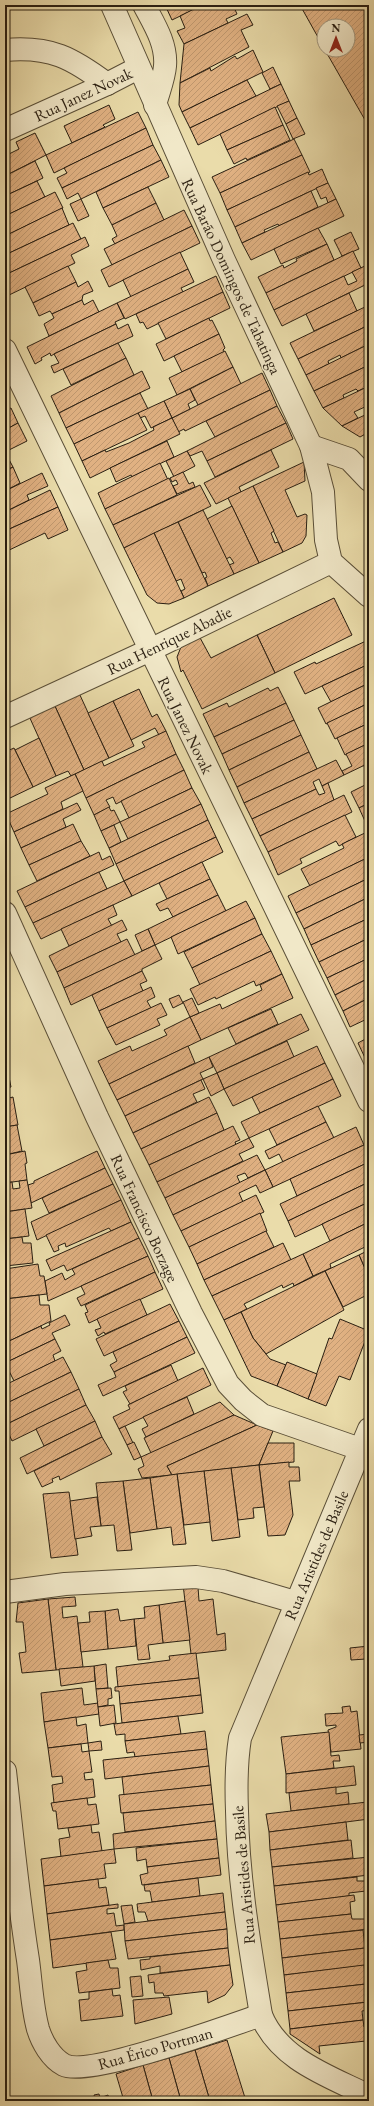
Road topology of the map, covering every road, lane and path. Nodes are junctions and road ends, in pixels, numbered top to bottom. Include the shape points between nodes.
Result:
1 (112, 5) edge
2 (144, 5) edge
3 (5, 50) edge
4 (138, 68) junction
5 (108, 84) junction
6 (155, 105) junction
7 (5, 130) edge
8 (5, 350) edge
9 (311, 446) junction
10 (369, 480) edge
11 (331, 562) junction
12 (369, 596) edge
13 (150, 650) junction
14 (5, 717) edge
15 (5, 913) edge
16 (369, 1100) edge
17 (369, 1429) edge
18 (360, 1449) junction
19 (5, 1592) edge
20 (295, 1602) junction
21 (5, 1771) edge
22 (261, 2015) junction
23 (369, 2096) edge

1 - 4 street, Rua Barão Domingos de Tabatinga
2 - 6 street via 161,38 165,53 165,67
3 - 5 street via 41,50 61,54
4 - 5 street, Rua Janez Novak
4 - 6 street, Rua Barão Domingos de Tabatinga
5 - 7 street, Rua Janez Novak
6 - 9 street, Rua Barão Domingos de Tabatinga via 227,268
8 - 13 street, Rua Janez Novak
9 - 10 street via 349,460
9 - 11 street, Rua Barão Domingos de Tabatinga via 323,492 326,540
11 - 12 street
11 - 13 street, Rua Henrique Abadie
13 - 14 street, Rua Henrique Abadie
13 - 16 street, Rua Janez Novak
15 - 18 street, Rua Francisco Borzage via 100,1124 228,1384 262,1415
17 - 18 street, Rua Aristides de Basile
18 - 20 street, Rua Aristides de Basile
19 - 20 street via 65,1584 196,1577 223,1581
20 - 22 street, Rua Aristides de Basile via 240,1738 236,1763 237,1843
21 - 22 street, Rua Érico Portman via 38,2028 50,2053 64,2065 80,2068 108,2063
22 - 23 street, Rua Aristides de Basile via 279,2044 298,2060

